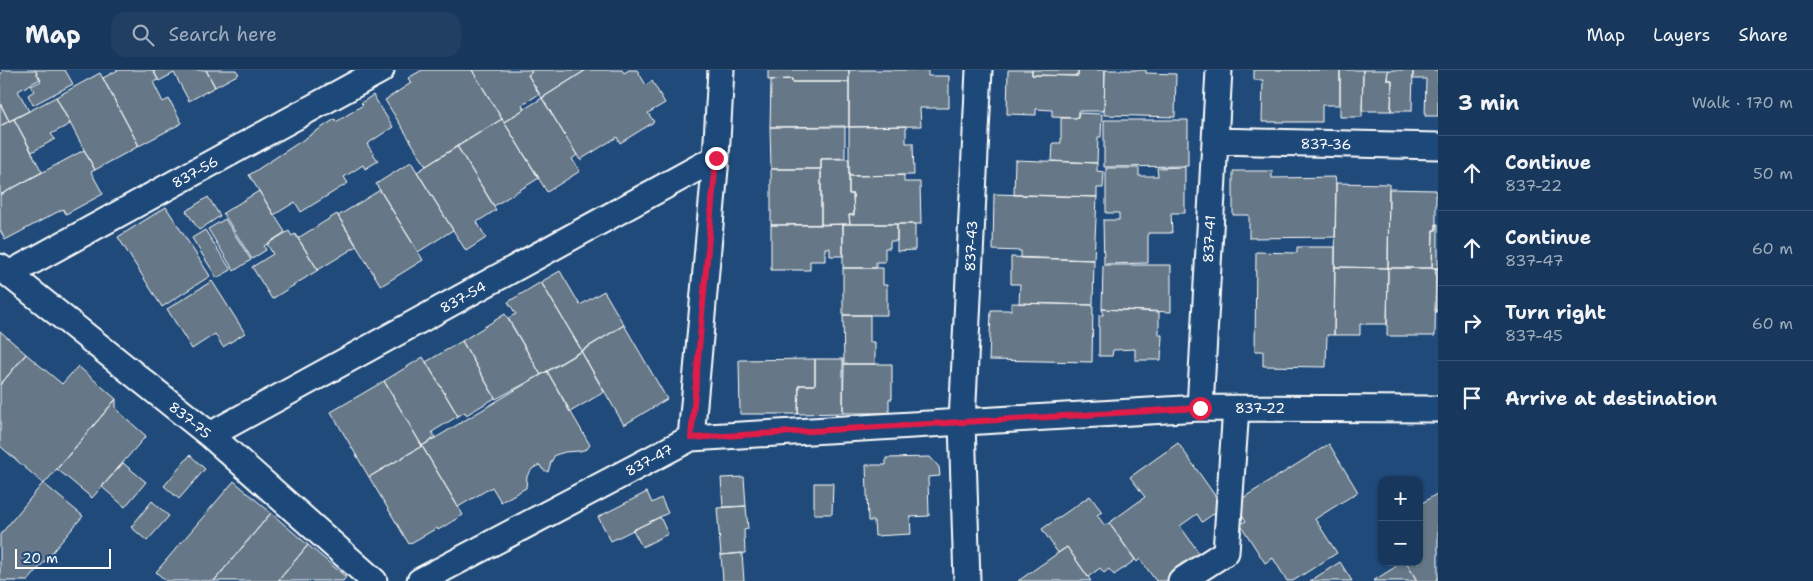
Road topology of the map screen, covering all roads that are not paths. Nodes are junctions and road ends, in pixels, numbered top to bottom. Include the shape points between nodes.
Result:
1 (381, 70) edge
2 (721, 70) edge
3 (979, 70) edge
4 (1218, 70) edge
5 (1214, 141) junction
6 (1438, 146) edge
7 (716, 158) junction
8 (4, 270) edge
9 (1200, 408) junction
10 (1236, 408) junction
11 (1438, 409) edge
12 (962, 422) junction
13 (210, 435) junction
14 (691, 438) junction
15 (374, 581) edge
16 (420, 581) edge
17 (967, 581) edge
18 (1181, 581) edge

1 - 8 street, 837-56
2 - 7 street
3 - 12 street, 837-43
4 - 5 street, 837-41
5 - 6 street, 837-36
5 - 9 street, 837-41
7 - 13 street, 837-54
7 - 14 street
8 - 13 street, 837-75
9 - 10 street, 837-22
9 - 12 street, 837-22
10 - 11 street, 837-22
10 - 18 street via 1226,552
12 - 14 street, 837-47
12 - 17 street, 837-43
13 - 15 street, 837-75
14 - 16 street, 837-47

